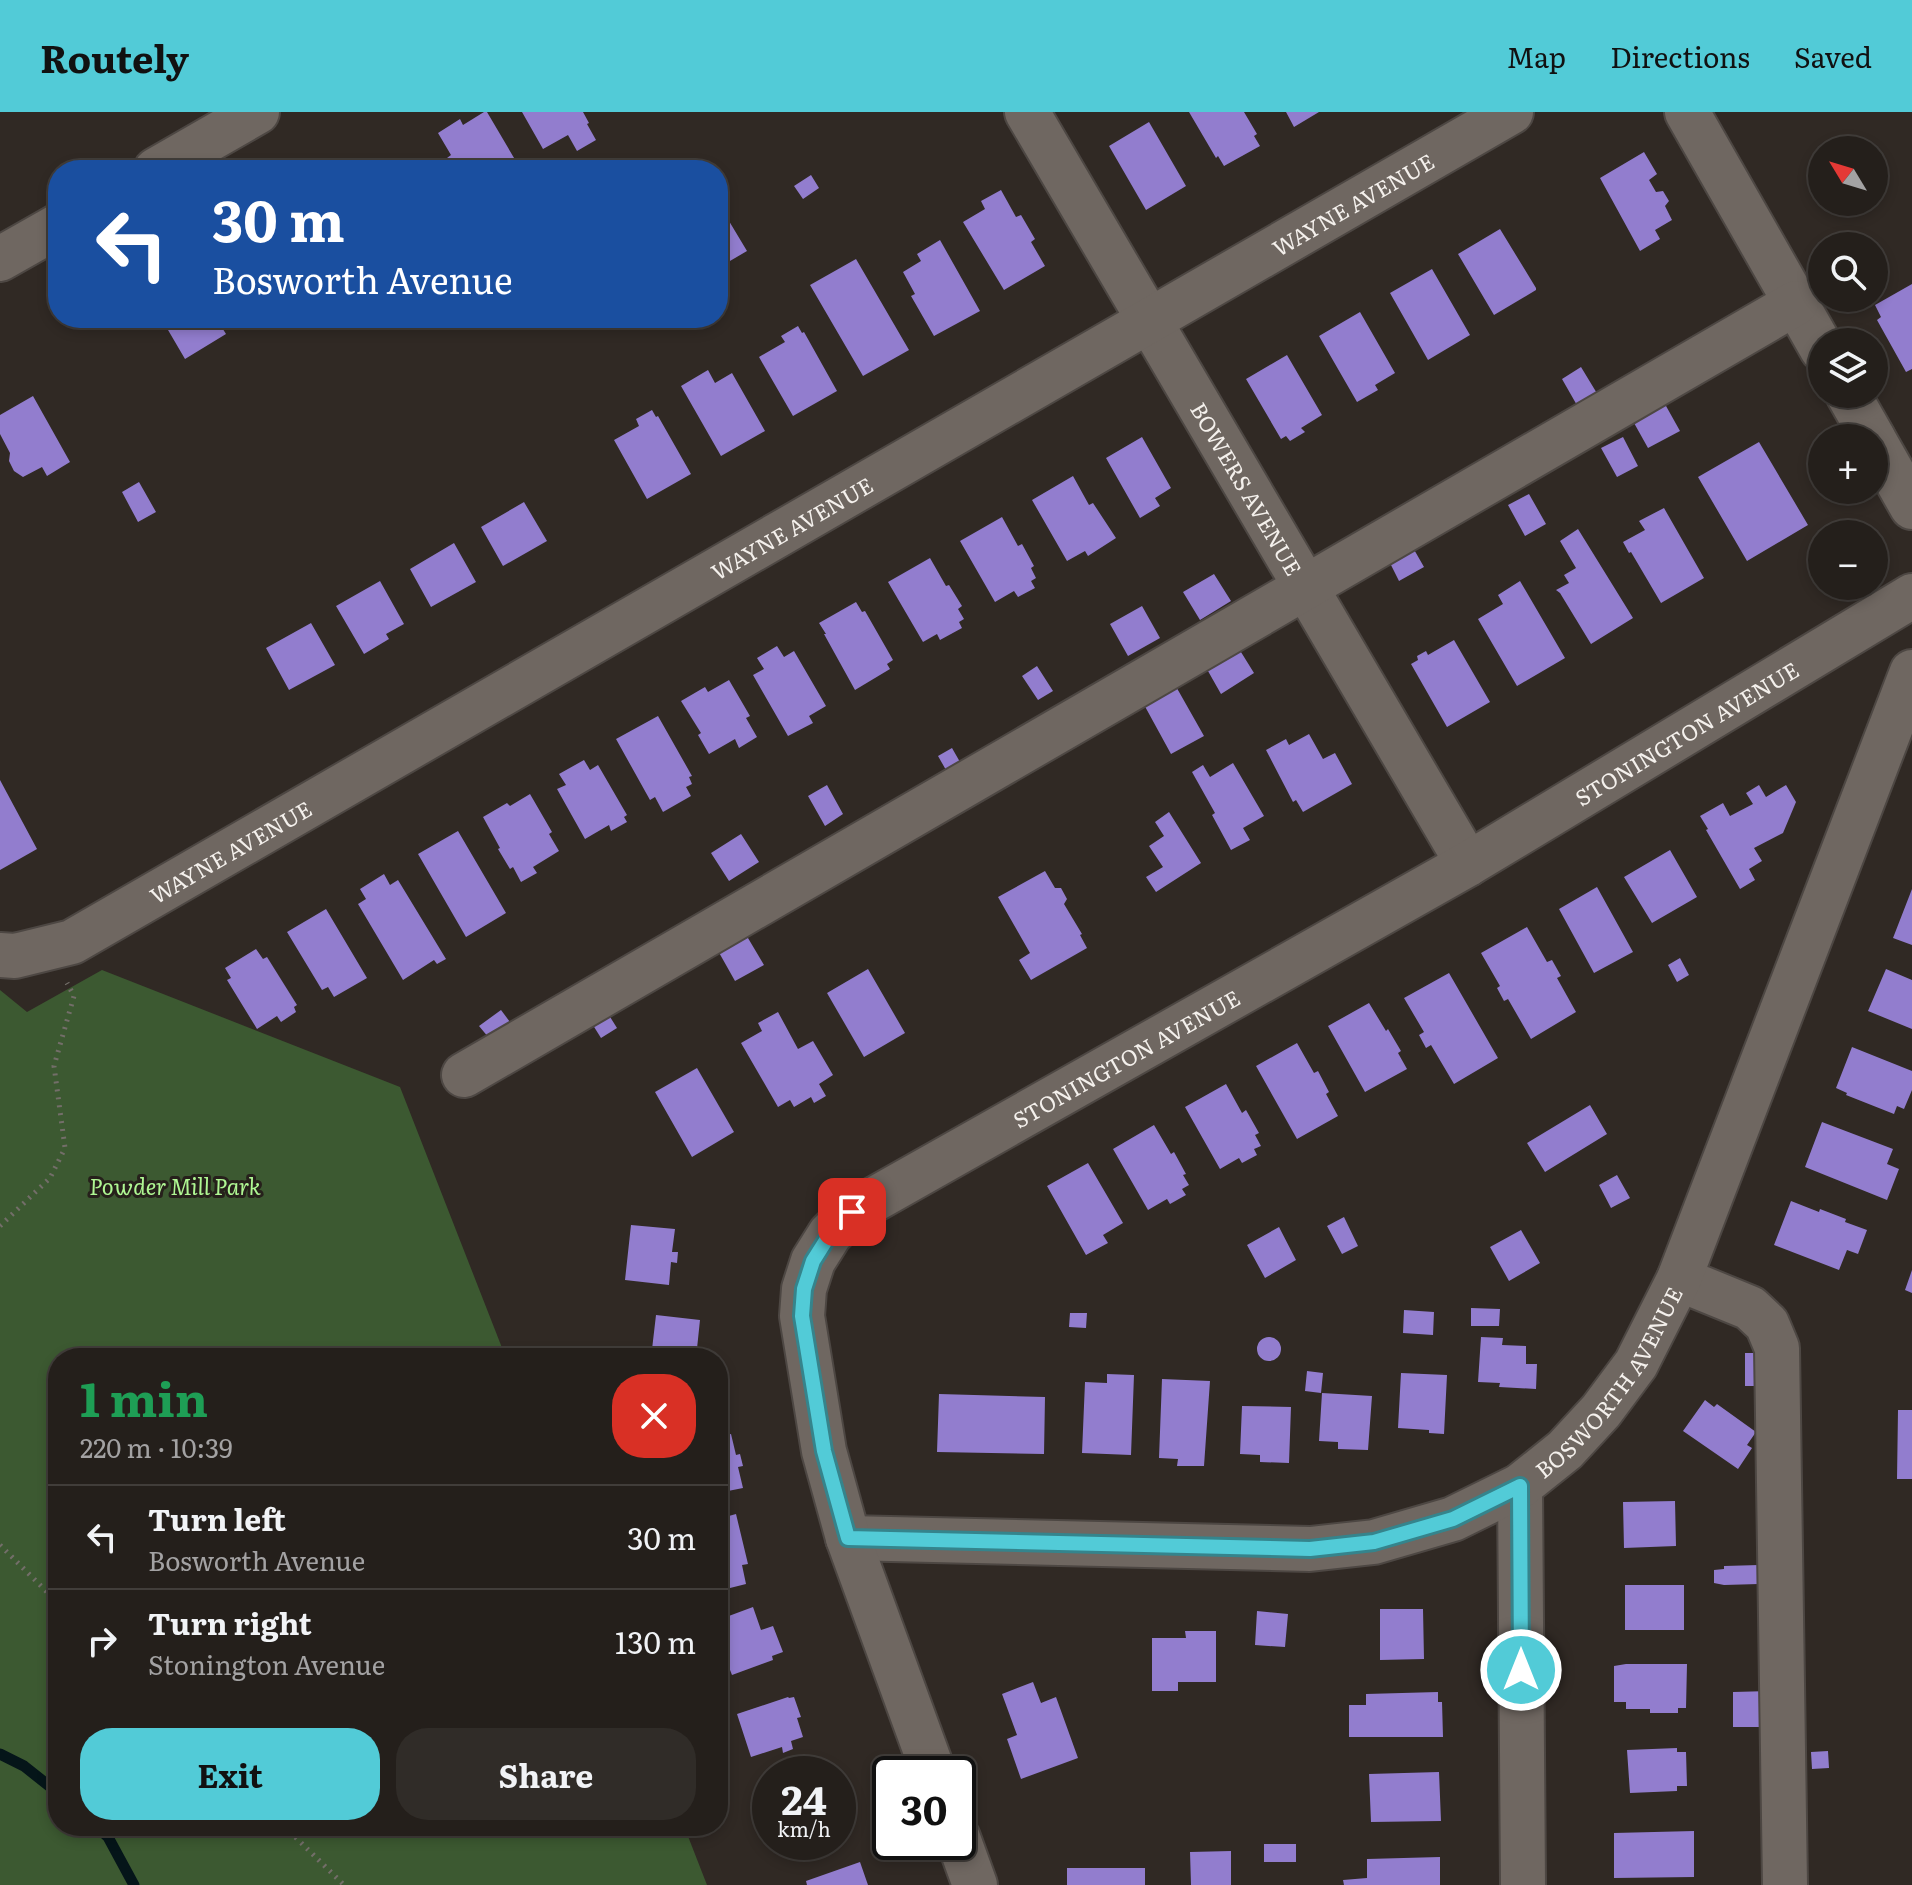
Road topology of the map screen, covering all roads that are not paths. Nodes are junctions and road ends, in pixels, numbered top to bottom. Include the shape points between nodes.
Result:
1 (257, 112) edge
2 (1027, 112) edge
3 (1511, 112) edge
4 (1687, 112) edge
5 (173, 160) edge
6 (48, 232) edge
7 (0, 259) edge
8 (1796, 303) junction
9 (1150, 321) junction
10 (1810, 328) edge
11 (1888, 465) edge
12 (1912, 507) edge
13 (1306, 587) junction
14 (1912, 596) edge
15 (1912, 672) edge
16 (1468, 864) junction
17 (36, 949) edge
18 (464, 1075) dead end
19 (1679, 1279) junction
20 (1520, 1486) junction
21 (848, 1538) junction
22 (927, 1756) edge
23 (966, 1860) edge
24 (975, 1885) edge
25 (1523, 1885) edge
26 (1785, 1885) edge

1 - 5 street
2 - 9 street, BOWERS AVENUE
3 - 9 street, WAYNE AVENUE
4 - 8 street
6 - 7 street
8 - 10 street
8 - 13 street
9 - 13 street, BOWERS AVENUE
9 - 17 street, WAYNE AVENUE
11 - 12 street
13 - 16 street, BOWERS AVENUE
13 - 18 street
14 - 16 street, STONINGTON AVENUE
15 - 19 street, BOSWORTH AVENUE
16 - 21 street, STONINGTON AVENUE via 852,1212 830,1234 813,1261 802,1316 824,1451
19 - 20 street, BOSWORTH AVENUE via 1636,1364 1601,1411 1565,1450
19 - 26 street via 1750,1308 1767,1324 1777,1348
20 - 21 street, BOSWORTH AVENUE via 1453,1519 1374,1542 1310,1549
20 - 25 street
21 - 22 street, STONINGTON AVENUE
23 - 24 street

